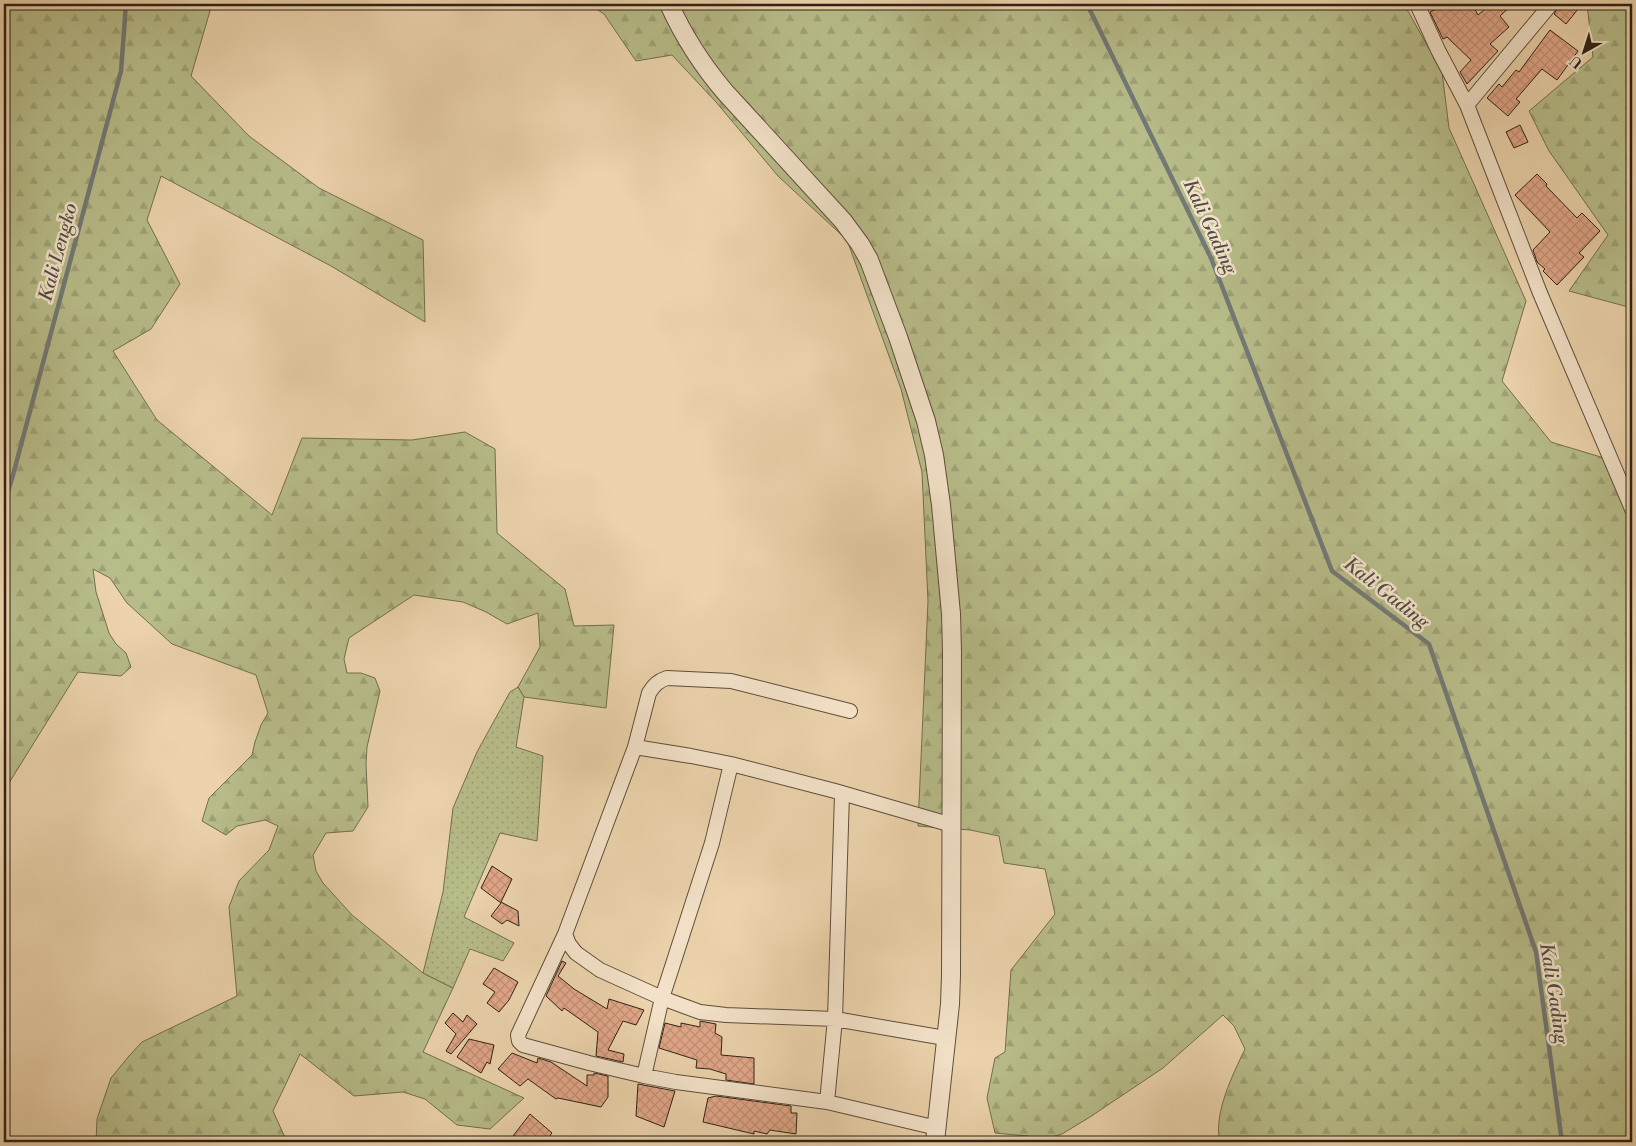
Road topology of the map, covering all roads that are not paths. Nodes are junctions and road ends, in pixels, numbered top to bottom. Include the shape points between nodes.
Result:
1 (1417, 4) edge
2 (1550, 4) edge
3 (674, 7) edge
4 (1467, 105) junction
5 (1632, 509) edge
6 (850, 711) dead end
7 (635, 748) junction
8 (731, 764) junction
9 (842, 794) junction
10 (952, 825) junction
11 (565, 934) junction
12 (662, 998) junction
13 (835, 1019) junction
14 (945, 1038) junction
15 (644, 1076) junction
16 (827, 1102) junction
17 (936, 1135) edge

1 - 4 street
2 - 4 street
3 - 10 street via 694,53 707,70 860,244 879,282 898,337 926,421 942,504 951,624
4 - 5 street via 1540,292
6 - 7 street via 731,681 667,678 654,686 649,694
7 - 8 street
7 - 11 street
8 - 9 street
8 - 12 street via 712,843
9 - 10 street
9 - 13 street
10 - 14 street via 951,994
11 - 12 street via 576,954 587,962
11 - 15 street via 518,1035 519,1041
12 - 13 street via 700,1012
12 - 15 street
13 - 14 street
13 - 16 street
14 - 17 street
15 - 16 street
16 - 17 street

